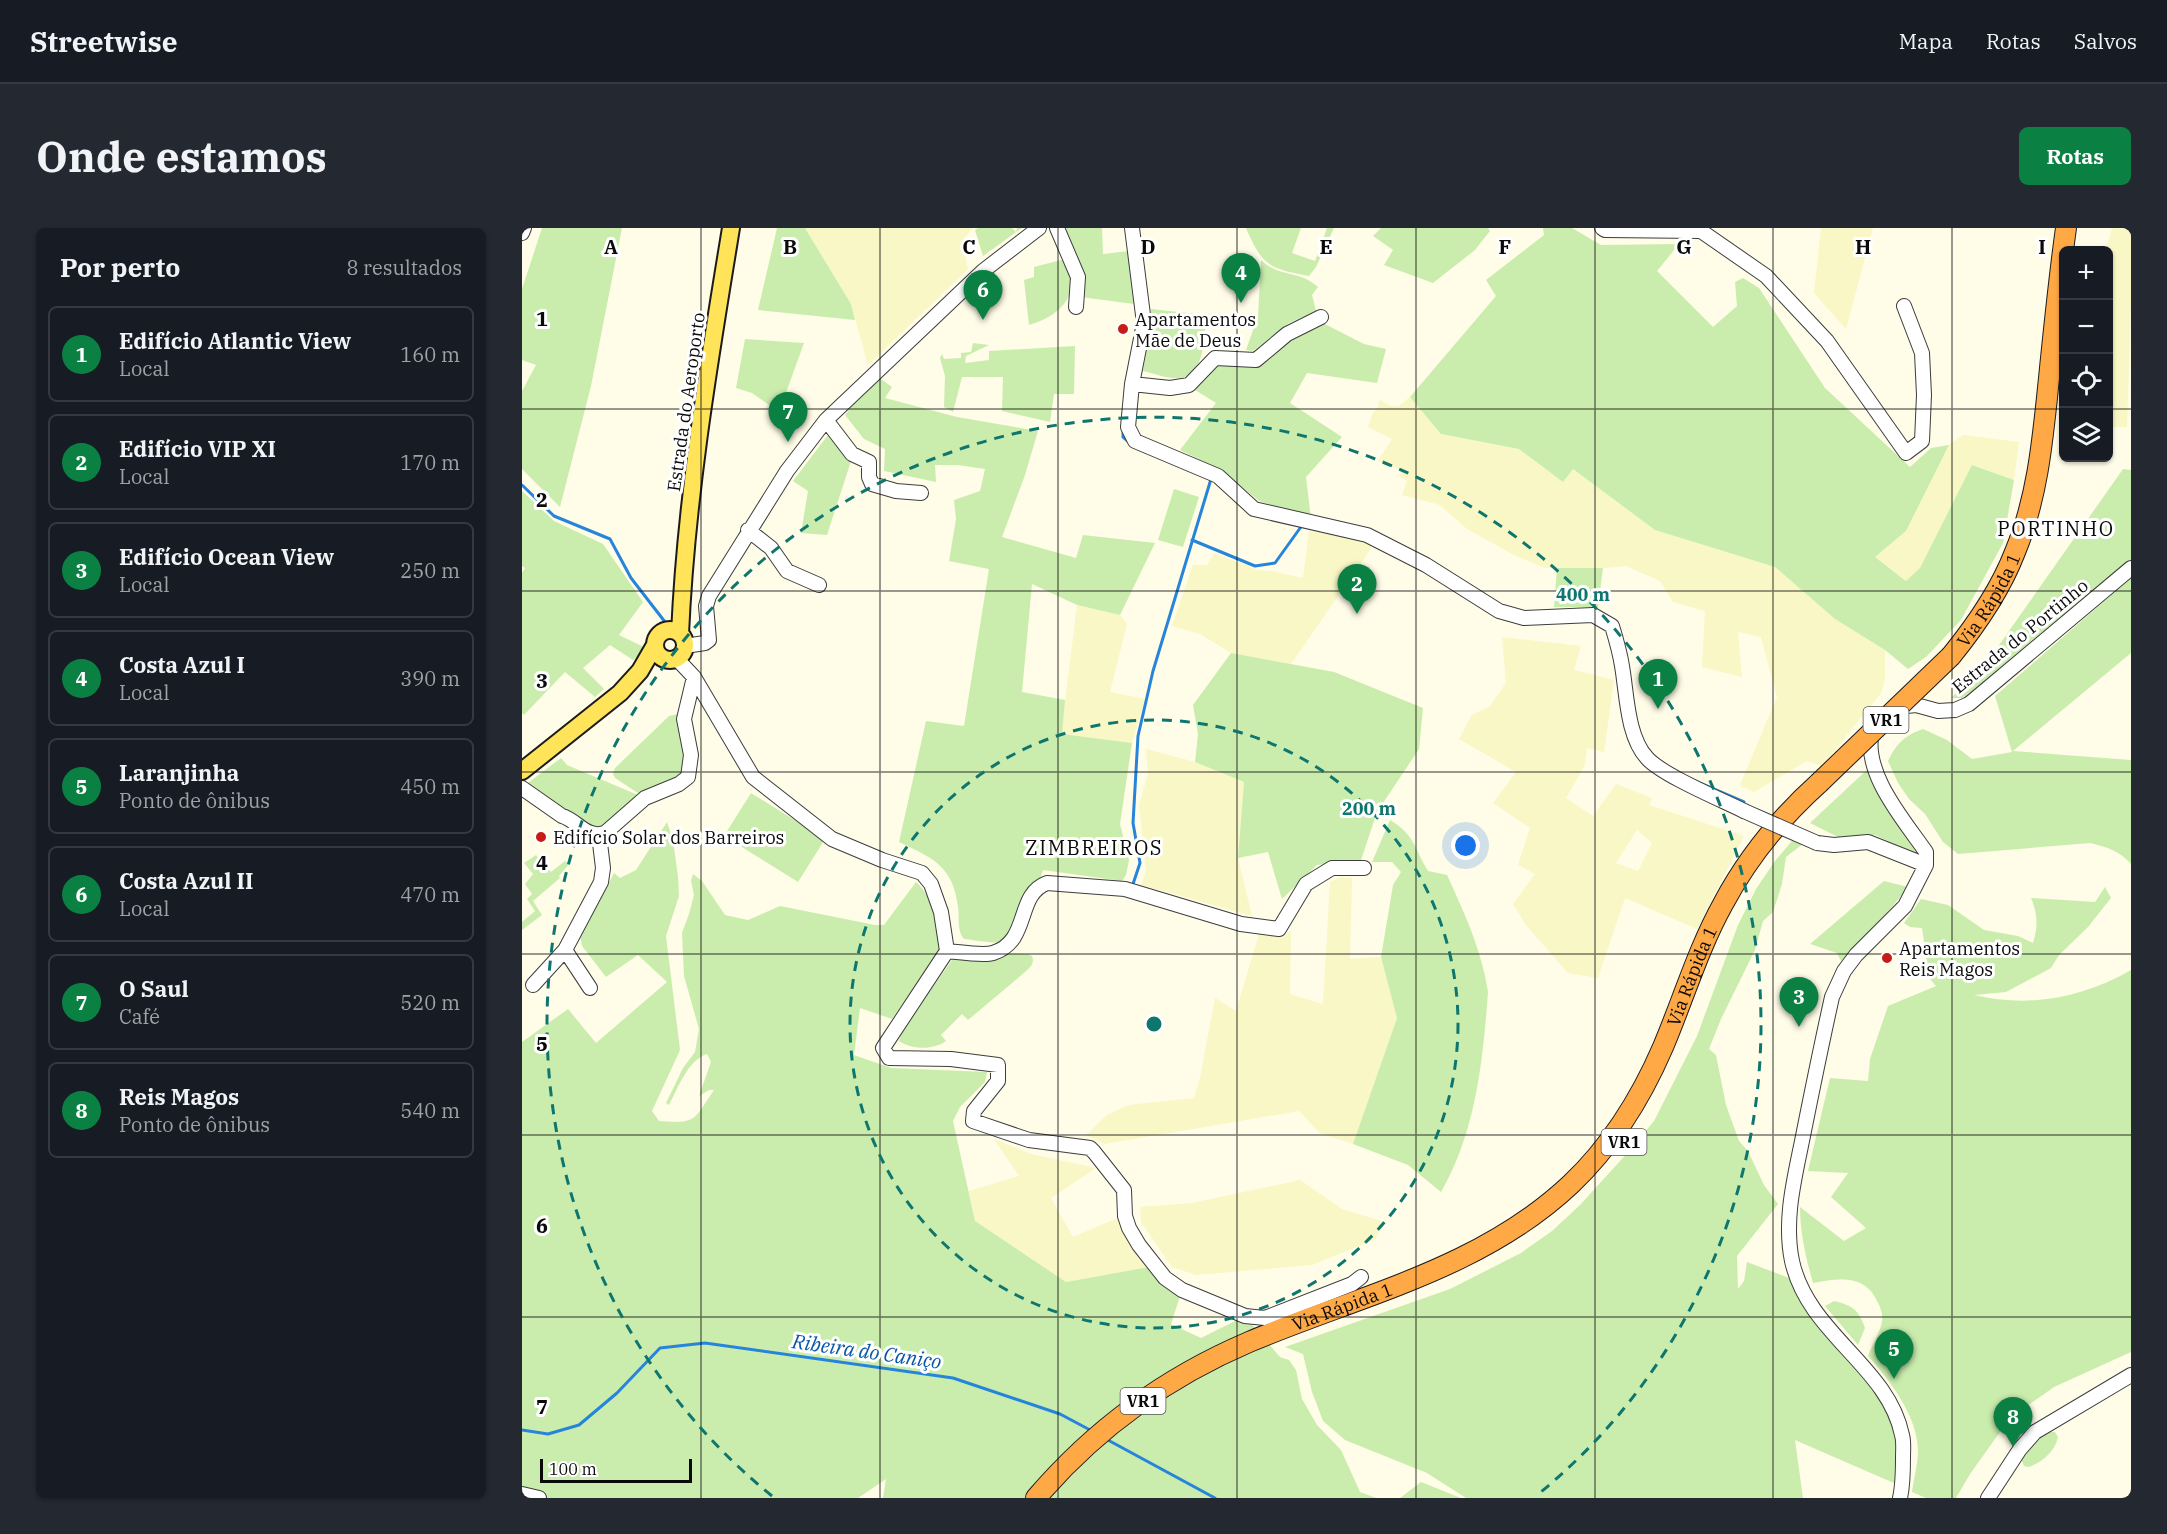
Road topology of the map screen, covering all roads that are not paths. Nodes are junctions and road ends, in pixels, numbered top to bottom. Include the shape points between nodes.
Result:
1 (524, 228) edge
2 (731, 228) edge
3 (1039, 228) edge
4 (1057, 228) edge
5 (1132, 228) edge
6 (1602, 228) edge
7 (2066, 228) edge
8 (2079, 228) edge
9 (522, 233) edge
10 (2076, 246) edge
11 (1904, 306) dead end
12 (1076, 307) dead end
13 (1321, 317) dead end
14 (2063, 354) edge
15 (1132, 384) junction
16 (826, 420) junction
17 (921, 493) dead end
18 (748, 530) junction
19 (2131, 568) edge
20 (819, 585) dead end
21 (671, 645) junction
22 (1955, 661) junction
23 (694, 677) junction
24 (522, 771) edge
25 (522, 788) edge
26 (598, 835) junction
27 (1926, 865) junction
28 (1364, 868) dead end
29 (566, 950) junction
30 (947, 951) junction
31 (533, 985) dead end
32 (590, 988) dead end
33 (1361, 1277) dead end
34 (1273, 1339) junction
35 (2131, 1376) edge
36 (522, 1494) edge
37 (539, 1498) edge
38 (1036, 1498) edge
39 (1053, 1498) edge
40 (1900, 1498) edge
41 (1988, 1498) edge

1 - 9 street
2 - 21 main road, Estrada do Aeroporto
3 - 16 street via 983,271
4 - 12 street via 1078,277
5 - 15 street via 1144,323
6 - 11 street via 1701,231 1766,276 1827,341 1906,453 1922,441 1924,395 1922,353
7 - 22 highway, Via Rápida 1 / VR1 via 2040,456 2025,525 1988,608
8 - 10 highway
13 - 15 street via 1287,334 1256,360 1215,358 1189,385 1170,388
14 - 22 highway, Via Rápida 1 / VR1 via 2053,457 2037,527 2014,585 1998,613
15 - 27 street, bridge via 1128,427 1135,441 1218,476 1254,509 1367,535 1426,565 1499,611 1524,618 1593,615 1612,626 1625,701 1636,738 1647,759 1667,772 1816,843 1868,842
16 - 17 street via 852,454 868,462 872,484
16 - 18 street
18 - 20 street via 771,548 787,572
18 - 21 street via 709,596 709,640
19 - 27 street, Estrada do Portinho via 1969,704 1938,711 1916,705 1892,708 1878,716 1871,733 1870,751 1884,790 1926,852
21 - 23 street
21 - 24 main road, Estrada do Aeroporto via 620,693
22 - 34 highway, Via Rápida 1 / VR1, bridge via 1773,830 1734,883 1644,1088 1612,1138 1571,1184 1530,1219 1470,1255
23 - 26 street via 684,719 691,750 688,777 645,798
23 - 30 street via 753,777 832,839 922,873 931,884 941,912
25 - 26 street via 587,833
26 - 29 street via 601,882
27 - 40 street via 1905,906 1856,956 1832,997 1790,1200 1789,1222 1792,1262 1809,1302 1878,1385 1893,1409 1902,1435
28 - 30 street via 1332,868 1306,884 1279,929 1241,924 1125,889 1047,882 1031,894 1018,934 1006,945 993,953
29 - 31 street
29 - 32 street
30 - 33 street via 884,1048 889,1058 998,1065 998,1081 974,1112 973,1121 1029,1140 1090,1148 1095,1152 1122,1185 1129,1228 1165,1278 1182,1290 1245,1316 1265,1318
34 - 38 highway, Via Rápida 1 / VR1 via 1249,1342 1182,1375 1145,1399 1075,1456
34 - 39 highway, Via Rápida 1 / VR1 via 1159,1404 1111,1441
35 - 41 street via 2035,1432
36 - 37 street

